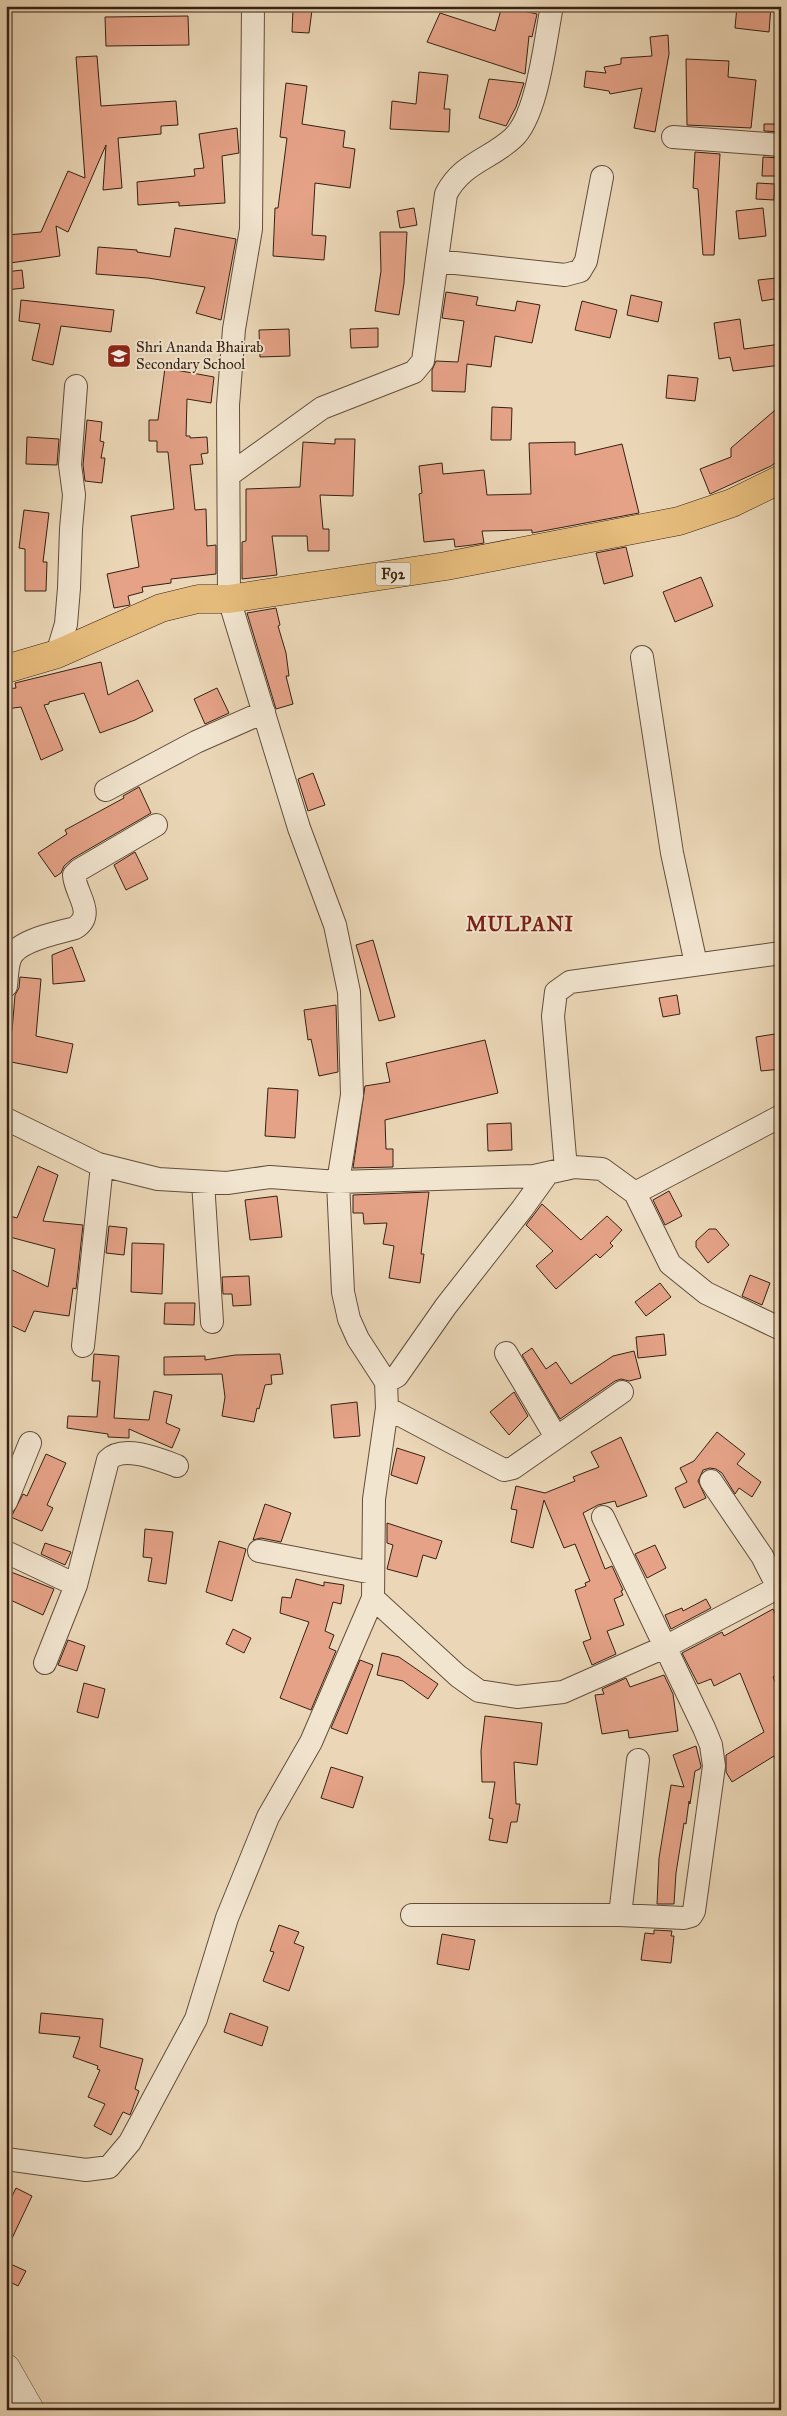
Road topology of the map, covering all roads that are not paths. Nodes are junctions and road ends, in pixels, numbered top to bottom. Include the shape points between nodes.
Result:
1 (253, 6) edge
2 (552, 6) edge
3 (673, 137) dead end
4 (781, 146) edge
5 (602, 177) dead end
6 (436, 261) junction
7 (76, 386) dead end
8 (229, 475) junction
9 (781, 479) edge
10 (229, 599) junction
11 (57, 654) junction
12 (642, 657) dead end
13 (6, 669) edge
14 (264, 712) junction
15 (106, 790) dead end
16 (156, 825) dead end
17 (781, 953) edge
18 (696, 964) junction
19 (6, 986) edge
20 (781, 1116) edge
21 (6, 1119) edge
22 (102, 1165) junction
23 (557, 1171) junction
24 (203, 1182) junction
25 (338, 1182) junction
26 (635, 1193) junction
27 (212, 1322) dead end
28 (781, 1328) edge
29 (83, 1346) dead end
30 (506, 1353) dead end
31 (386, 1382) junction
32 (622, 1392) dead end
33 (386, 1408) junction
34 (556, 1437) junction
35 (30, 1443) dead end
36 (177, 1466) dead end
37 (711, 1481) dead end
38 (6, 1502) edge
39 (603, 1517) dead end
40 (259, 1551) dead end
41 (6, 1552) edge
42 (373, 1574) junction
43 (76, 1585) junction
44 (780, 1589) edge
45 (373, 1598) junction
46 (667, 1646) junction
47 (45, 1663) dead end
48 (638, 1760) dead end
49 (620, 1914) junction
50 (412, 1915) dead end
51 (6, 2159) edge
52 (6, 2368) edge
53 (30, 2410) edge

1 - 8 street via 251,229 234,329 228,418
2 - 6 street via 535,91 523,126 512,138 465,169 453,181 446,194
3 - 4 street
5 - 6 street via 586,261 580,271 565,275
6 - 8 street via 424,361 414,372 322,408
7 - 11 street via 70,465 74,496 69,588 66,624
8 - 10 street
9 - 10 main road, F92 via 732,503 679,521 446,566
10 - 11 main road, F92 via 198,599 161,608
10 - 14 street
11 - 13 main road, F92
12 - 18 street via 672,853
14 - 15 street via 196,742
14 - 25 street via 299,828 336,925 349,992 352,1095
16 - 19 street via 74,875 85,906 86,916 82,924 17,948 10,958
17 - 18 street
18 - 23 street via 570,982 556,992 553,1016
20 - 26 street
21 - 22 street
22 - 24 street via 158,1180
22 - 29 street
23 - 25 street via 534,1176
23 - 26 street via 602,1169
23 - 31 street via 522,1209 446,1306 397,1376
24 - 25 street via 227,1183 270,1177
24 - 27 street
25 - 31 street via 343,1292 349,1319
26 - 28 street via 670,1264 706,1293
30 - 34 street
31 - 33 street
32 - 34 street
33 - 34 street via 504,1470 513,1468
33 - 42 street via 374,1500
35 - 38 street
36 - 43 street via 153,1457 121,1452 113,1454 108,1460
37 - 44 street via 762,1556
39 - 46 street
40 - 42 street
41 - 43 street
42 - 45 street
43 - 47 street
44 - 46 street
45 - 46 street via 458,1676 479,1691 517,1697 563,1692
45 - 51 street via 311,1742 268,1818 227,1918 196,2019 130,2142 109,2167 86,2170
46 - 49 street via 711,1745 714,1766 694,1911 684,1918
48 - 49 street
49 - 50 street
52 - 53 street

